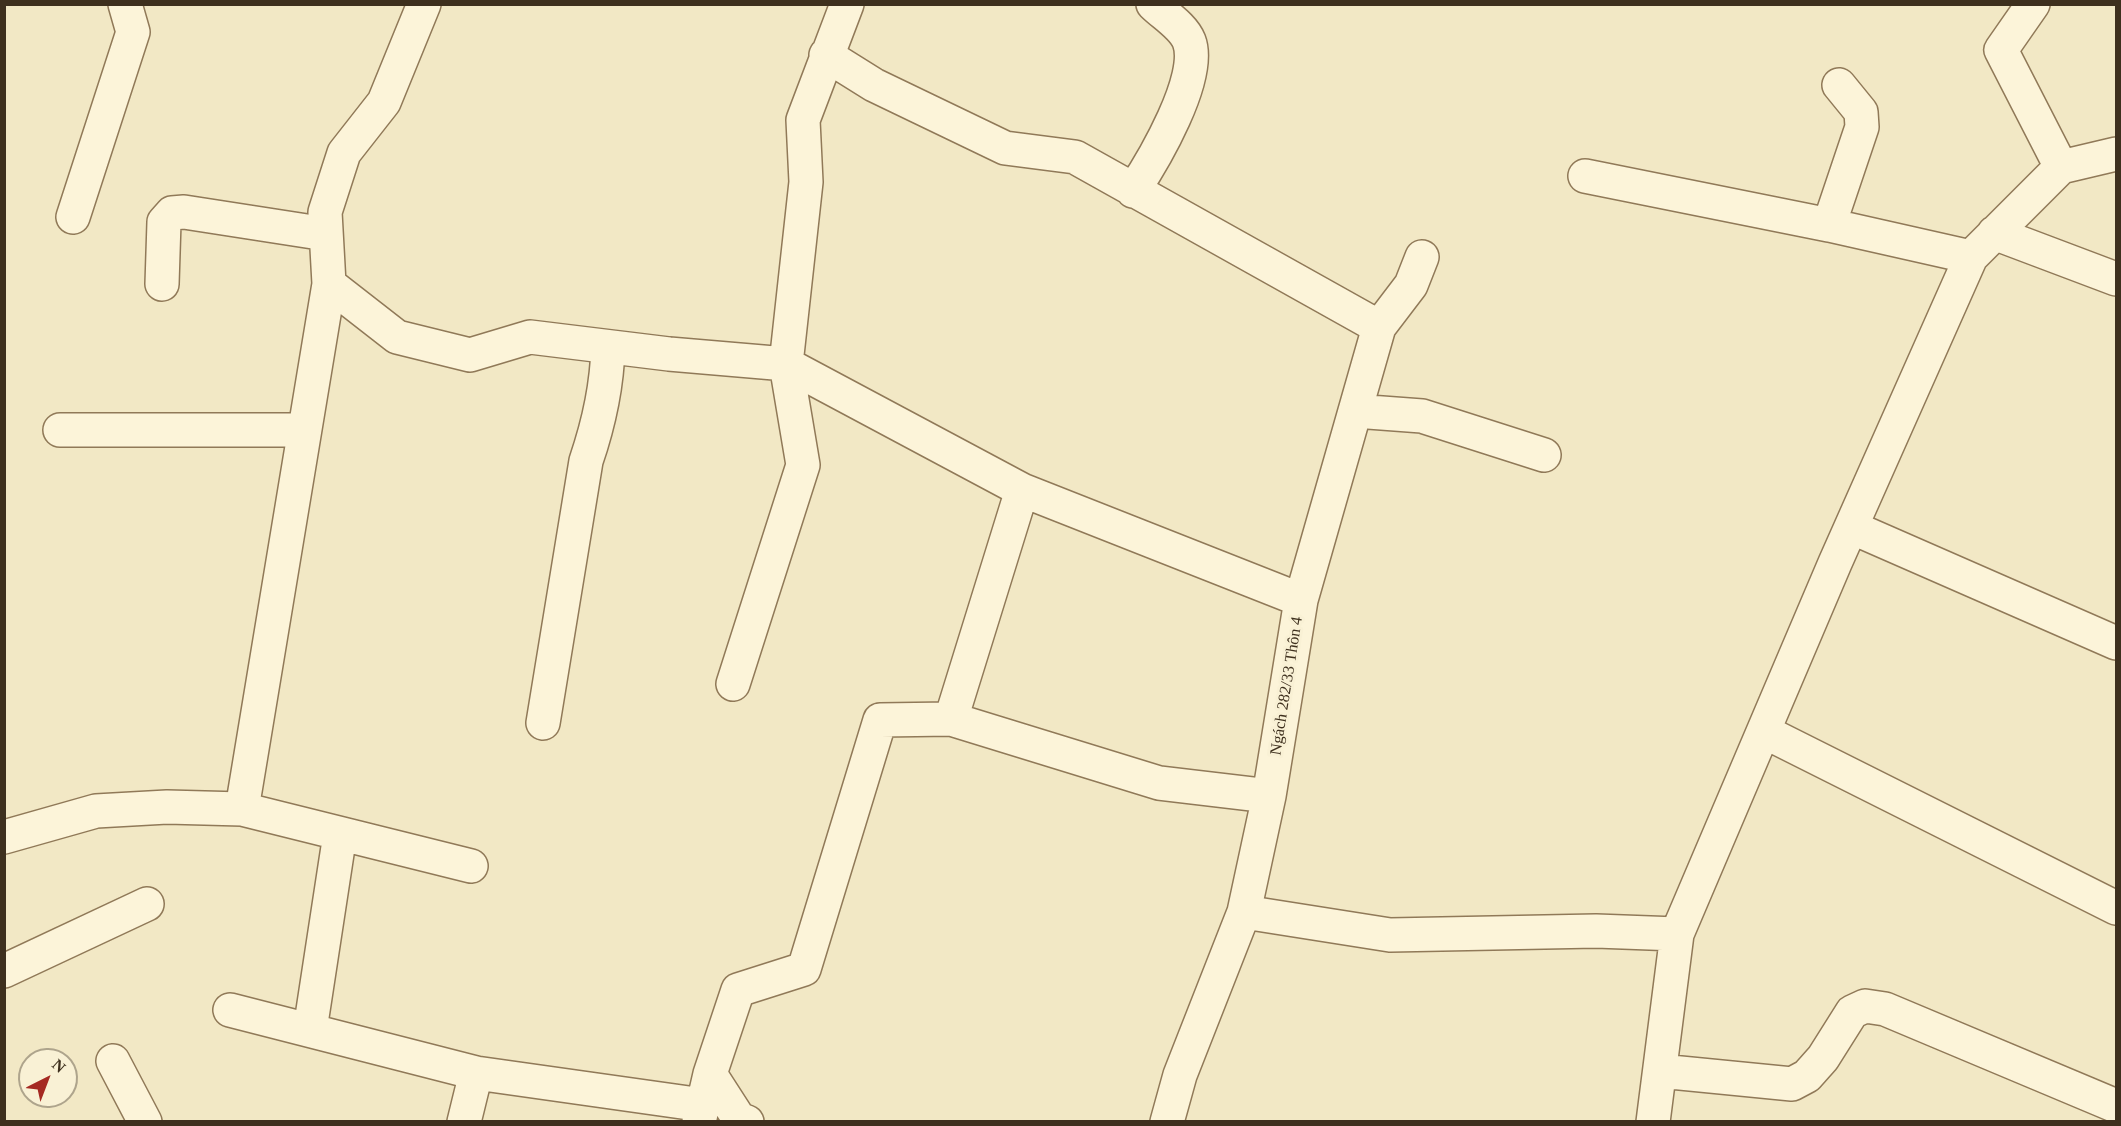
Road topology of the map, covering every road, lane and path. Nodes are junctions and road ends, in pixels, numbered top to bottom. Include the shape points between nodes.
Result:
1 (125, 4) edge
2 (847, 4) edge
3 (1153, 4) edge
4 (2033, 4) edge
5 (416, 8) edge
6 (826, 55) junction
7 (1839, 85) dead end
8 (2116, 154) edge
9 (2061, 166) junction
10 (1586, 176) dead end
11 (1133, 191) junction
12 (74, 217) dead end
13 (1829, 225) junction
14 (1994, 233) junction
15 (326, 234) junction
16 (1422, 257) dead end
17 (1971, 257) junction
18 (2116, 279) edge
19 (162, 284) dead end
20 (329, 284) junction
21 (1379, 327) junction
22 (608, 347) junction
23 (786, 364) junction
24 (1355, 411) junction
25 (60, 430) dead end
26 (303, 430) junction
27 (1544, 455) dead end
28 (1022, 490) junction
29 (1851, 527) junction
30 (1301, 600) junction
31 (2116, 643) edge
32 (733, 684) dead end
33 (951, 718) junction
34 (543, 723) dead end
35 (1765, 732) junction
36 (1269, 796) junction
37 (242, 809) junction
38 (340, 834) junction
39 (4, 837) edge
40 (471, 866) dead end
41 (147, 904) dead end
42 (2116, 909) edge
43 (1244, 912) junction
44 (1677, 934) junction
45 (4, 971) edge
46 (230, 1010) dead end
47 (310, 1030) junction
48 (113, 1061) dead end
49 (1660, 1071) junction
50 (476, 1073) junction
51 (704, 1100) edge
52 (2116, 1106) edge
53 (145, 1122) edge
54 (464, 1122) edge
55 (747, 1122) edge
56 (1167, 1122) edge
57 (1653, 1122) edge

1 - 12 street via 133,32
2 - 6 street
3 - 11 street via 1180,28 1189,42 1190,63 1187,84 1170,126
4 - 9 street via 2001,50
5 - 15 street via 384,102 344,153 325,212
6 - 11 street via 874,84 1005,148 1075,157
6 - 23 street via 803,120 806,182
7 - 13 street via 1861,112 1862,127
8 - 9 street
9 - 14 street
10 - 13 street
11 - 21 street
13 - 17 street
14 - 17 street
14 - 18 street
15 - 19 street via 172,213 164,222
15 - 20 street
16 - 21 street, Ngách 282/33 Thôn 4 via 1411,285
17 - 29 street
20 - 22 street via 398,338 470,355 530,337
20 - 26 street
21 - 24 street, Ngách 282/33 Thôn 4
22 - 23 street
22 - 34 street via 607,380 599,423 586,461
23 - 28 street
23 - 32 street via 803,465
24 - 27 street via 1422,416
24 - 30 street, Ngách 282/33 Thôn 4
25 - 26 street
26 - 37 street
28 - 30 street
28 - 33 street
29 - 31 street
29 - 35 street
30 - 36 street, Ngách 282/33 Thôn 4
33 - 36 street via 1159,783
33 - 51 street via 880,720 804,969 738,990
35 - 42 street
35 - 44 street
36 - 43 street, Ngách 282/33 Thôn 4
37 - 38 street
37 - 39 street via 167,807 96,811
38 - 40 street
38 - 47 street
41 - 45 street
43 - 44 street via 1390,935 1596,931
43 - 56 street, Ngách 282/33 Thôn 4 via 1180,1075
44 - 49 street
46 - 47 street
47 - 50 street
48 - 53 street
49 - 52 street via 1792,1084 1807,1076 1852,1012 1865,1006 1885,1009
49 - 57 street
50 - 51 street
50 - 54 street
51 - 55 street

